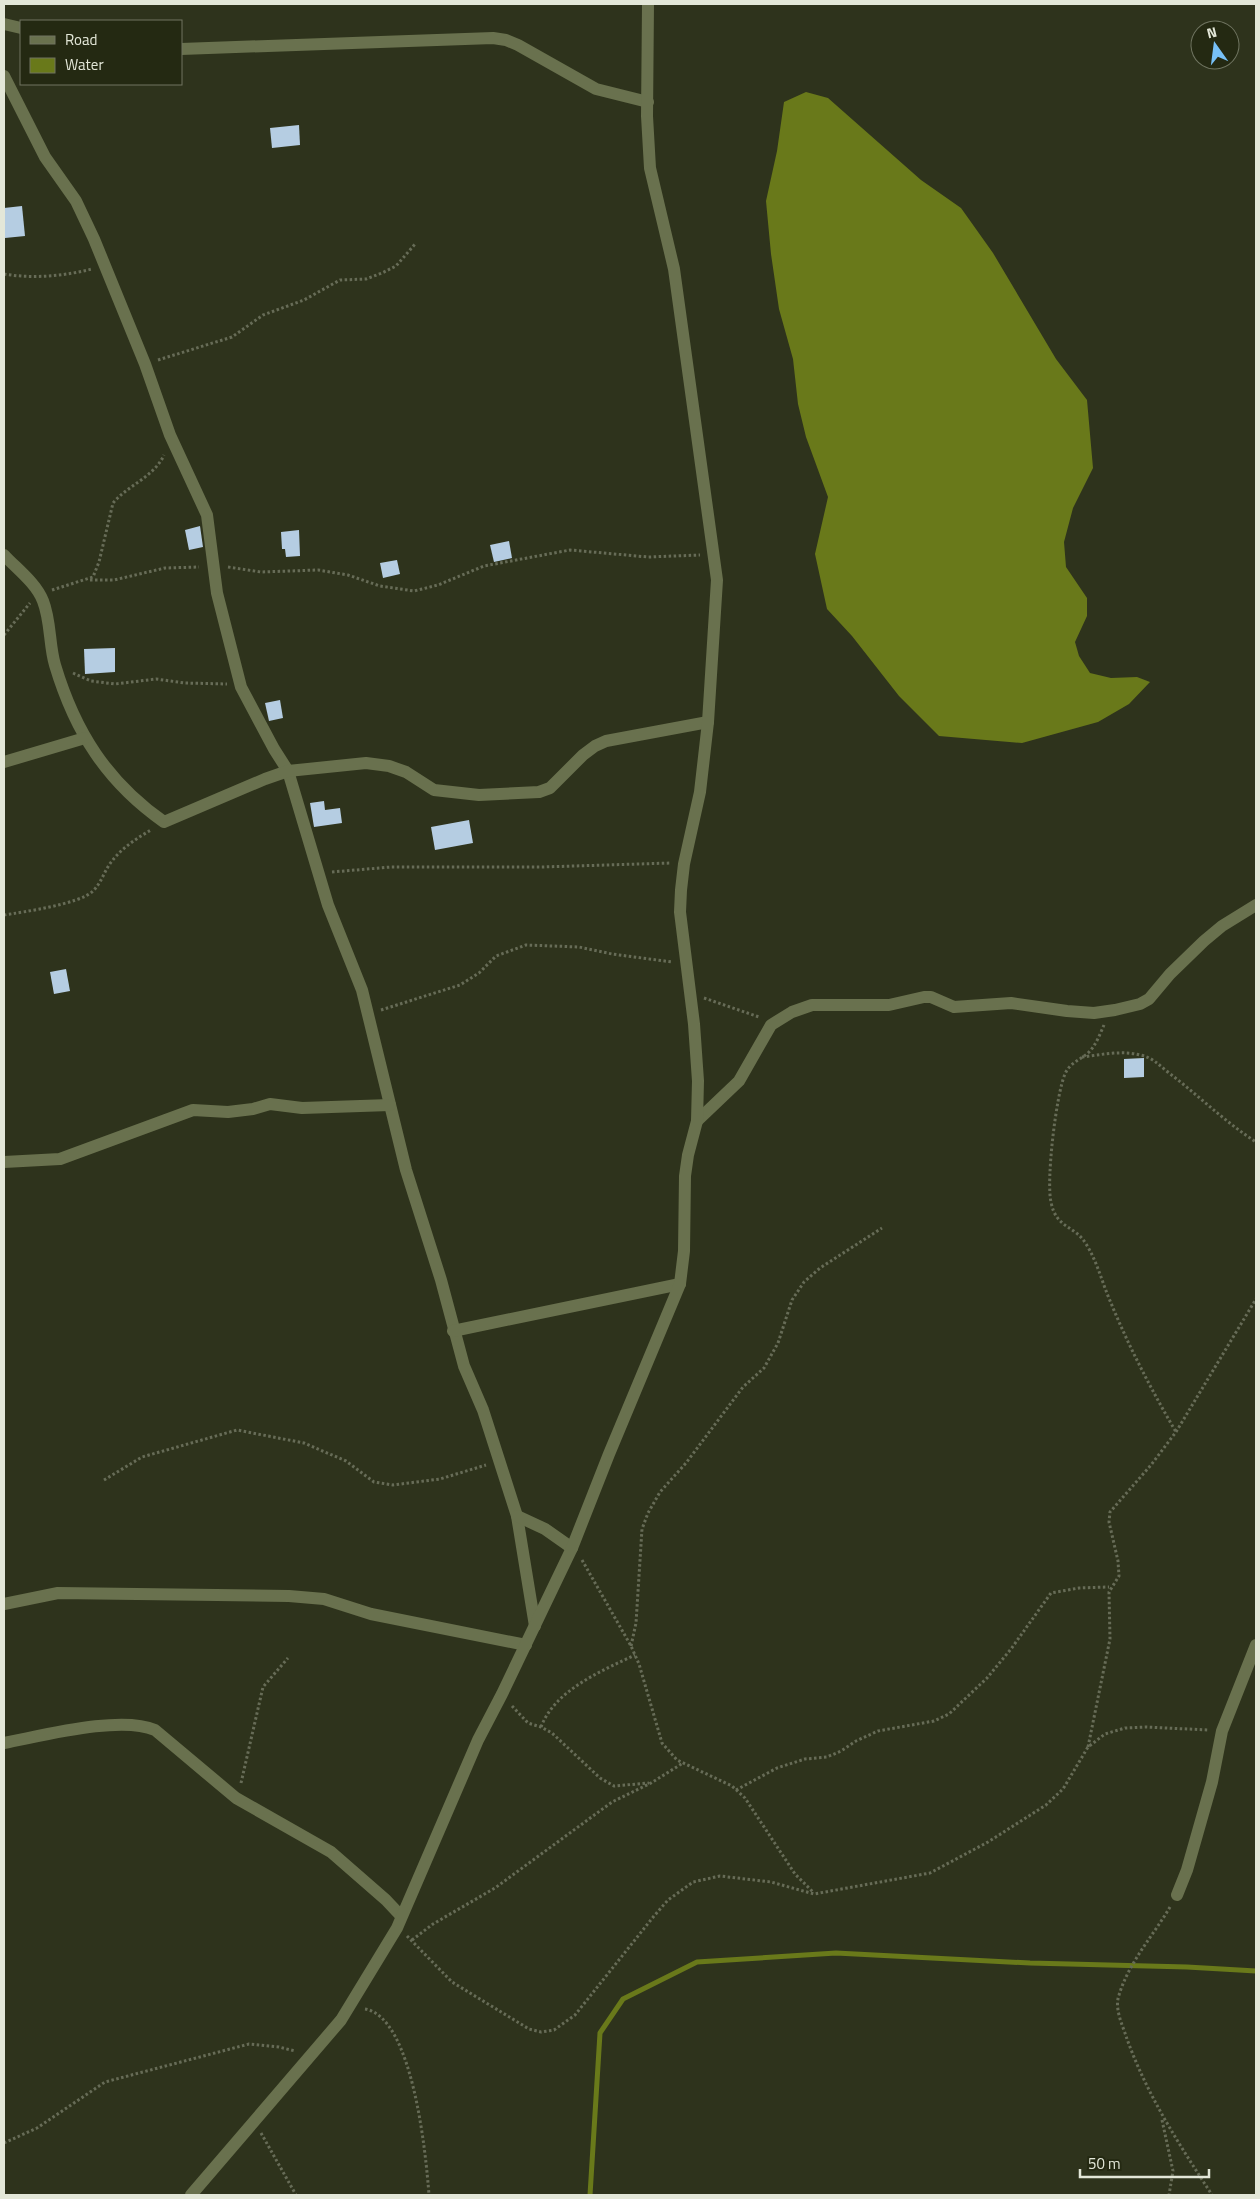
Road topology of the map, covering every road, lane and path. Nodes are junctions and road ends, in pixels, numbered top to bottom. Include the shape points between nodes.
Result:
1 (648, 4) edge
2 (4, 24) edge
3 (20, 28) edge
4 (182, 49) edge
5 (4, 76) edge
6 (648, 102) junction
7 (416, 243) dead end
8 (105, 266) junction
9 (4, 274) edge
10 (145, 364) junction
11 (170, 435) junction
12 (713, 554) junction
13 (4, 555) edge
14 (213, 567) junction
15 (90, 580) junction
16 (40, 596) junction
17 (4, 635) edge
18 (55, 664) junction
19 (241, 687) junction
20 (708, 722) junction
21 (85, 738) junction
22 (4, 762) edge
23 (288, 771) junction
24 (164, 822) junction
25 (684, 864) junction
26 (317, 868) junction
27 (1256, 905) edge
28 (4, 915) edge
29 (685, 964) junction
30 (689, 992) junction
31 (1115, 1010) junction
32 (368, 1012) junction
33 (777, 1020) junction
34 (1080, 1057) junction
35 (390, 1105) junction
36 (697, 1121) junction
37 (1256, 1142) edge
38 (4, 1162) edge
39 (882, 1228) dead end
40 (680, 1284) junction
41 (1256, 1299) edge
42 (453, 1331) junction
43 (1176, 1432) junction
44 (497, 1451) junction
45 (104, 1480) dead end
46 (517, 1516) junction
47 (572, 1548) junction
48 (1110, 1587) junction
49 (4, 1604) edge
50 (535, 1626) junction
51 (526, 1645) junction
52 (1256, 1645) edge
53 (631, 1646) junction
54 (635, 1655) junction
55 (288, 1658) dead end
56 (502, 1694) junction
57 (541, 1727) junction
58 (1222, 1731) junction
59 (4, 1743) edge
60 (1088, 1747) junction
61 (683, 1763) junction
62 (651, 1783) junction
63 (736, 1790) junction
64 (236, 1798) junction
65 (814, 1894) junction
66 (1177, 1895) joint
67 (399, 1922) junction
68 (412, 1940) junction
69 (349, 2006) junction
70 (310, 2056) junction
71 (1161, 2117) junction
72 (254, 2122) junction
73 (4, 2143) edge
74 (191, 2195) edge
75 (296, 2195) edge
76 (429, 2195) edge
77 (1169, 2195) edge
78 (1212, 2195) edge

1 - 6 street
2 - 3 street
4 - 6 street via 493,38 518,45 596,89
5 - 8 street via 45,156 76,201
6 - 12 street via 650,168 674,269
7 - 10 path via 399,263 382,273 366,279 340,280 309,298 263,316 232,337
8 - 9 path via 58,275
8 - 10 street
10 - 11 street
11 - 14 street via 207,515
11 - 15 path via 163,458 155,469 113,503 99,562
12 - 14 path via 648,556 570,550 484,566 414,591 318,570 261,572
12 - 20 street via 716,580
13 - 16 street
14 - 15 path via 165,568 114,580
14 - 19 street
15 - 16 path
16 - 17 path via 27,605
16 - 18 street
18 - 19 path via 91,681 115,684 156,678
18 - 21 street
19 - 23 street
20 - 23 street via 606,741 573,764 550,788 527,794 479,796 434,790 406,772 377,764
20 - 25 street via 700,792
21 - 22 street
21 - 24 street via 121,785 146,810
23 - 24 street
23 - 26 street
24 - 28 path via 134,840 117,856 92,893 76,900
25 - 26 path via 390,867 331,872
25 - 29 street via 680,912
26 - 32 street
27 - 31 street via 1204,941 1149,999
29 - 30 street
29 - 32 path via 579,947 526,945 496,956 479,973 460,985 395,1007
30 - 33 path via 759,1017
30 - 36 street via 696,1054
31 - 33 street via 1094,1013 1067,1011 1011,1002 954,1008 924,997 889,1005 812,1005
31 - 34 path via 1089,1052
32 - 35 street
33 - 36 street via 763,1036 739,1081
34 - 37 path via 1138,1054 1151,1058
34 - 43 path via 1065,1074 1058,1104 1050,1201 1056,1220 1084,1239 1096,1261 1114,1311 1155,1397
35 - 38 street via 302,1108 270,1104 228,1112 193,1110 60,1159
35 - 42 street
36 - 40 street via 685,1176
39 - 53 path via 804,1282 792,1300 778,1343 764,1368 743,1387 660,1492 642,1530 636,1623
40 - 42 street
40 - 47 street
41 - 43 path
42 - 44 street
43 - 48 path via 1110,1512 1109,1522 1120,1570
44 - 45 path via 492,1460 480,1467 440,1479 393,1485 374,1482 346,1461 304,1443 237,1430 142,1457
44 - 46 street
46 - 47 street
46 - 50 street
47 - 50 street
47 - 53 path
48 - 60 path via 1110,1639
48 - 63 path via 1050,1593 993,1671 949,1714 934,1721 878,1731 841,1751 777,1768
49 - 51 street via 58,1592 289,1596 324,1599 371,1614
50 - 51 street
51 - 56 street
52 - 58 street
53 - 54 path
54 - 57 path via 586,1680 548,1712
54 - 61 path via 662,1743
55 - 64 path via 263,1687
56 - 57 path via 525,1721
56 - 67 street via 478,1740
57 - 62 path via 552,1733 600,1778 614,1786
58 - 60 path via 1125,1728 1105,1734
58 - 66 street via 1209,1791
59 - 64 street via 106,1725 143,1724 155,1730
60 - 65 path via 1063,1789 1046,1805 952,1862 930,1873
61 - 62 path
61 - 63 path
62 - 68 path via 612,1802 495,1888
63 - 65 path via 745,1798 795,1874
64 - 67 street via 331,1852 386,1900
65 - 68 path via 771,1882 720,1876 693,1882 668,1900 575,2015 554,2030 541,2032 530,2029 452,1982
66 - 71 path via 1139,1953 1118,1996 1119,2016 1138,2071
67 - 68 path
67 - 69 street
69 - 70 street
69 - 76 path via 374,2010 386,2022 399,2044 417,2103
70 - 72 street
70 - 73 path via 279,2047 249,2044 105,2082 38,2128
71 - 77 path via 1173,2170
71 - 78 path
72 - 74 street
72 - 75 path

